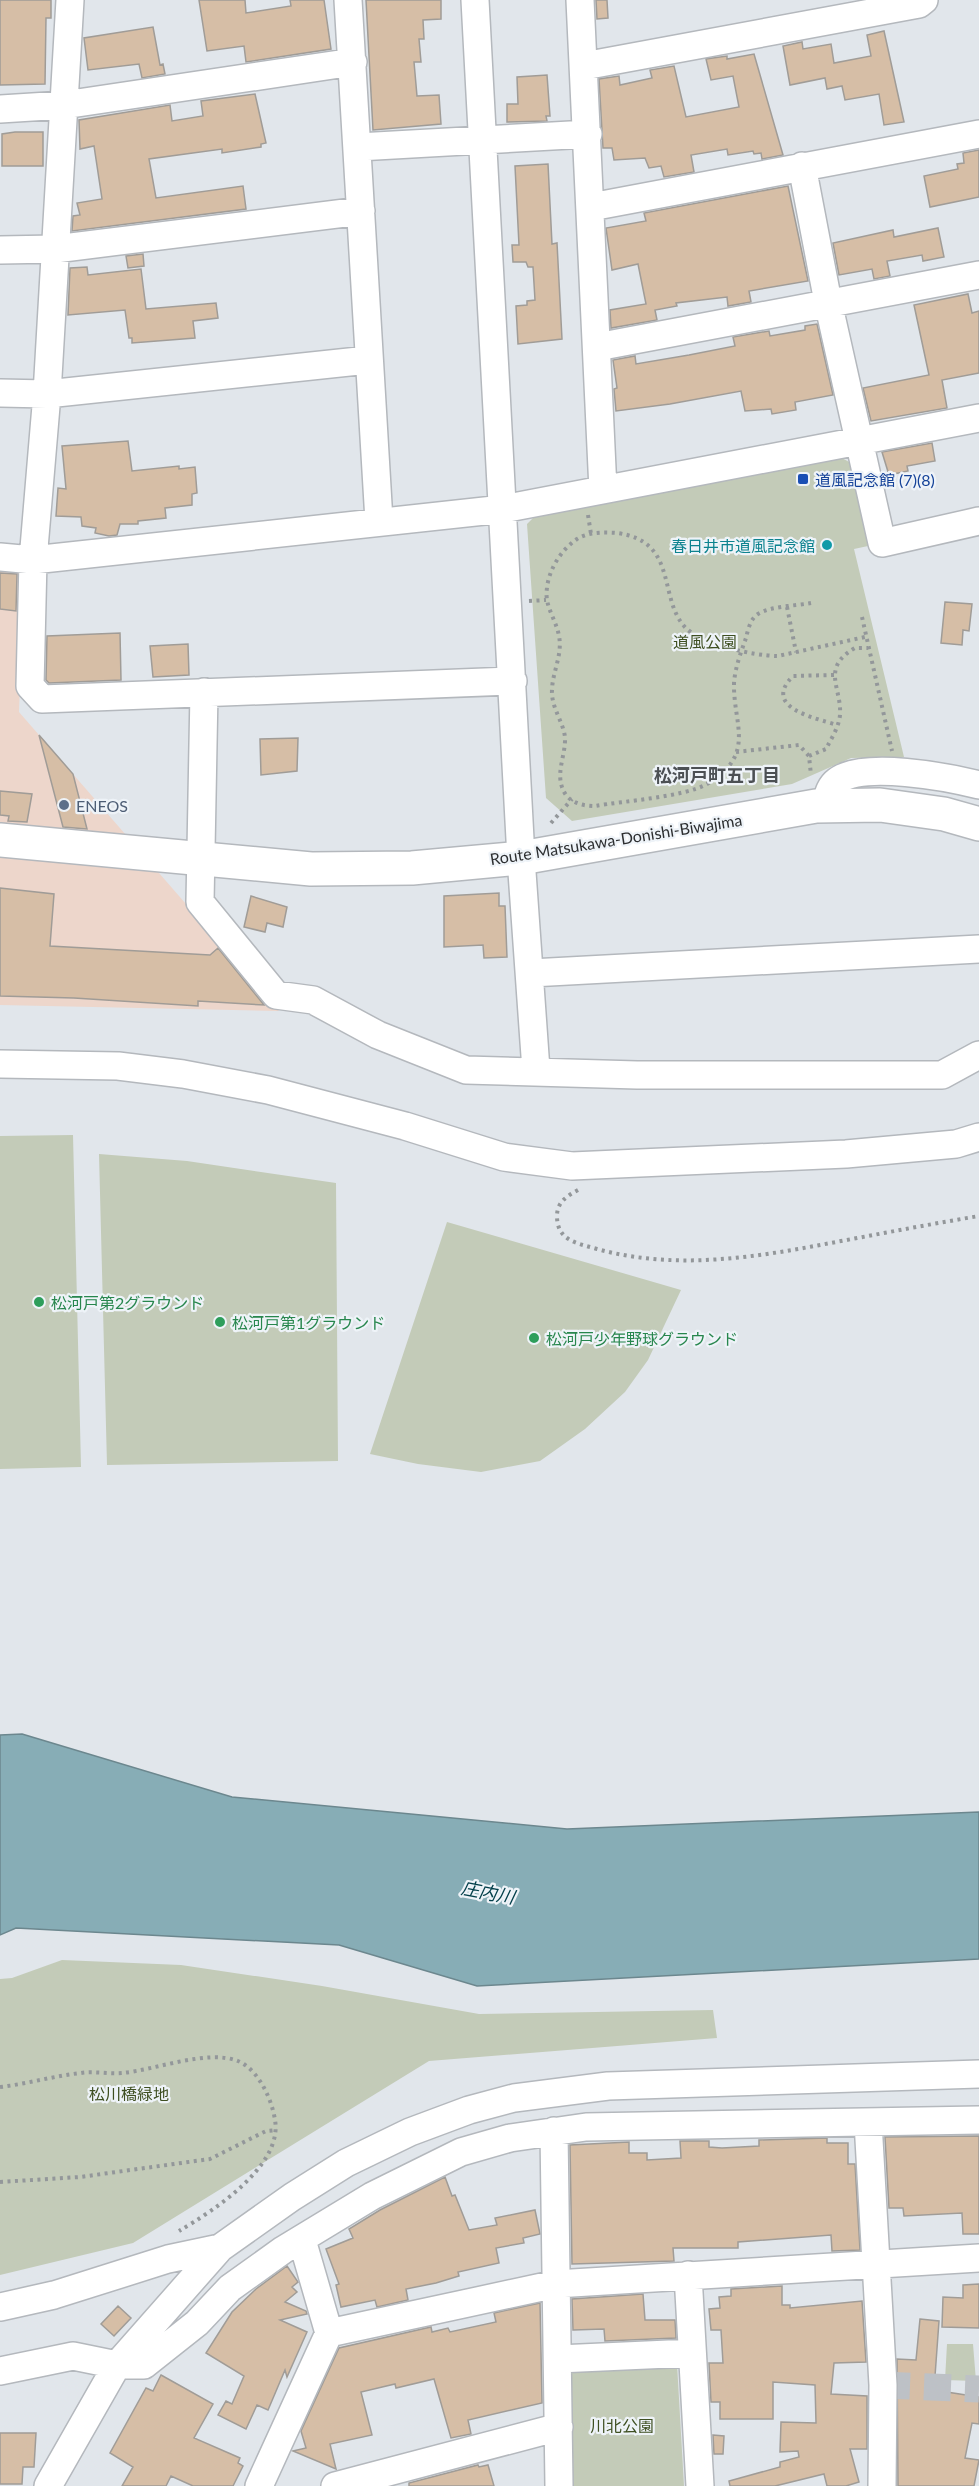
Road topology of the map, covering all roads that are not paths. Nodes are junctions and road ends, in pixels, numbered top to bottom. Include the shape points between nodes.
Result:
1 (70, 0) edge
2 (348, 0) edge
3 (475, 0) edge
4 (580, 0) edge
5 (924, 0) edge
6 (353, 62) junction
7 (584, 66) junction
8 (64, 105) junction
9 (0, 109) edge
10 (588, 134) junction
11 (979, 134) edge
12 (483, 141) junction
13 (358, 147) junction
14 (802, 166) junction
15 (591, 207) junction
16 (361, 211) junction
17 (55, 249) junction
18 (0, 250) edge
19 (979, 275) edge
20 (828, 302) junction
21 (597, 347) junction
22 (368, 360) junction
23 (0, 393) edge
24 (47, 394) junction
25 (979, 418) edge
26 (859, 440) junction
27 (603, 490) junction
28 (503, 509) junction
29 (379, 521) junction
30 (979, 521) edge
31 (0, 557) edge
32 (33, 560) junction
33 (513, 681) junction
34 (204, 693) junction
35 (979, 785) edge
36 (818, 794) junction
37 (979, 824) edge
38 (0, 840) edge
39 (201, 857) junction
40 (521, 858) junction
41 (979, 949) edge
42 (531, 972) junction
43 (979, 1055) edge
44 (0, 1064) edge
45 (536, 1070) junction
46 (979, 1137) edge
47 (979, 2074) edge
48 (979, 2120) edge
49 (868, 2122) junction
50 (554, 2131) junction
51 (302, 2240) junction
52 (220, 2248) junction
53 (979, 2258) edge
54 (877, 2264) junction
55 (688, 2275) junction
56 (556, 2284) junction
57 (0, 2307) edge
58 (329, 2333) junction
59 (692, 2353) junction
60 (558, 2359) junction
61 (117, 2365) junction
62 (0, 2371) edge
63 (559, 2427) junction
64 (48, 2486) edge
65 (259, 2486) edge
66 (335, 2486) edge
67 (559, 2486) edge
68 (700, 2486) edge
69 (881, 2486) edge

1 - 8 street
2 - 6 street
3 - 12 street
4 - 7 street
5 - 7 street
6 - 8 street
6 - 13 street
7 - 10 street
8 - 9 street
8 - 17 street
10 - 12 street
10 - 15 street
11 - 14 street
12 - 13 street
12 - 28 street
13 - 16 street
14 - 15 street
14 - 20 street
15 - 21 street
16 - 17 street
16 - 22 street
17 - 18 street
17 - 24 street
19 - 20 street
20 - 21 street
20 - 26 street
21 - 27 street
22 - 24 street
22 - 29 street
23 - 24 street
24 - 32 street
25 - 26 street
26 - 27 street
26 - 30 street via 882,543
27 - 28 street
28 - 29 street
28 - 33 street
29 - 32 street
31 - 32 street
32 - 34 street via 30,686 42,699
33 - 34 street
33 - 40 street
34 - 39 street
35 - 36 street via 937,777 867,772 846,775
36 - 37 main road, Route Matsukawa-Donishi-Biwajima via 944,814
36 - 40 main road, Route Matsukawa-Donishi-Biwajima
38 - 39 main road, Route Matsukawa-Donishi-Biwajima
39 - 40 main road, Route Matsukawa-Donishi-Biwajima via 311,869 412,868
39 - 45 street via 200,902 276,995 313,1000 378,1035 466,1070
40 - 42 street
41 - 42 street
42 - 45 street
43 - 45 street via 942,1076 637,1076
44 - 46 street via 118,1066 183,1074 268,1090 504,1157 572,1166 846,1154 956,1144
47 - 52 street via 608,2086 514,2098 410,2132 346,2163
48 - 49 street
49 - 50 street via 586,2127
49 - 54 street
50 - 51 street via 510,2138 437,2162 372,2196
50 - 56 street
51 - 58 street
51 - 61 street via 230,2288 155,2359 144,2365
52 - 57 street
52 - 61 street
53 - 54 street
54 - 55 street
54 - 69 street via 883,2385
55 - 56 street
55 - 59 street
56 - 58 street
56 - 60 street
58 - 65 street
59 - 60 street
59 - 68 street
60 - 63 street
61 - 62 street via 73,2355
61 - 64 street
63 - 66 street
63 - 67 street

